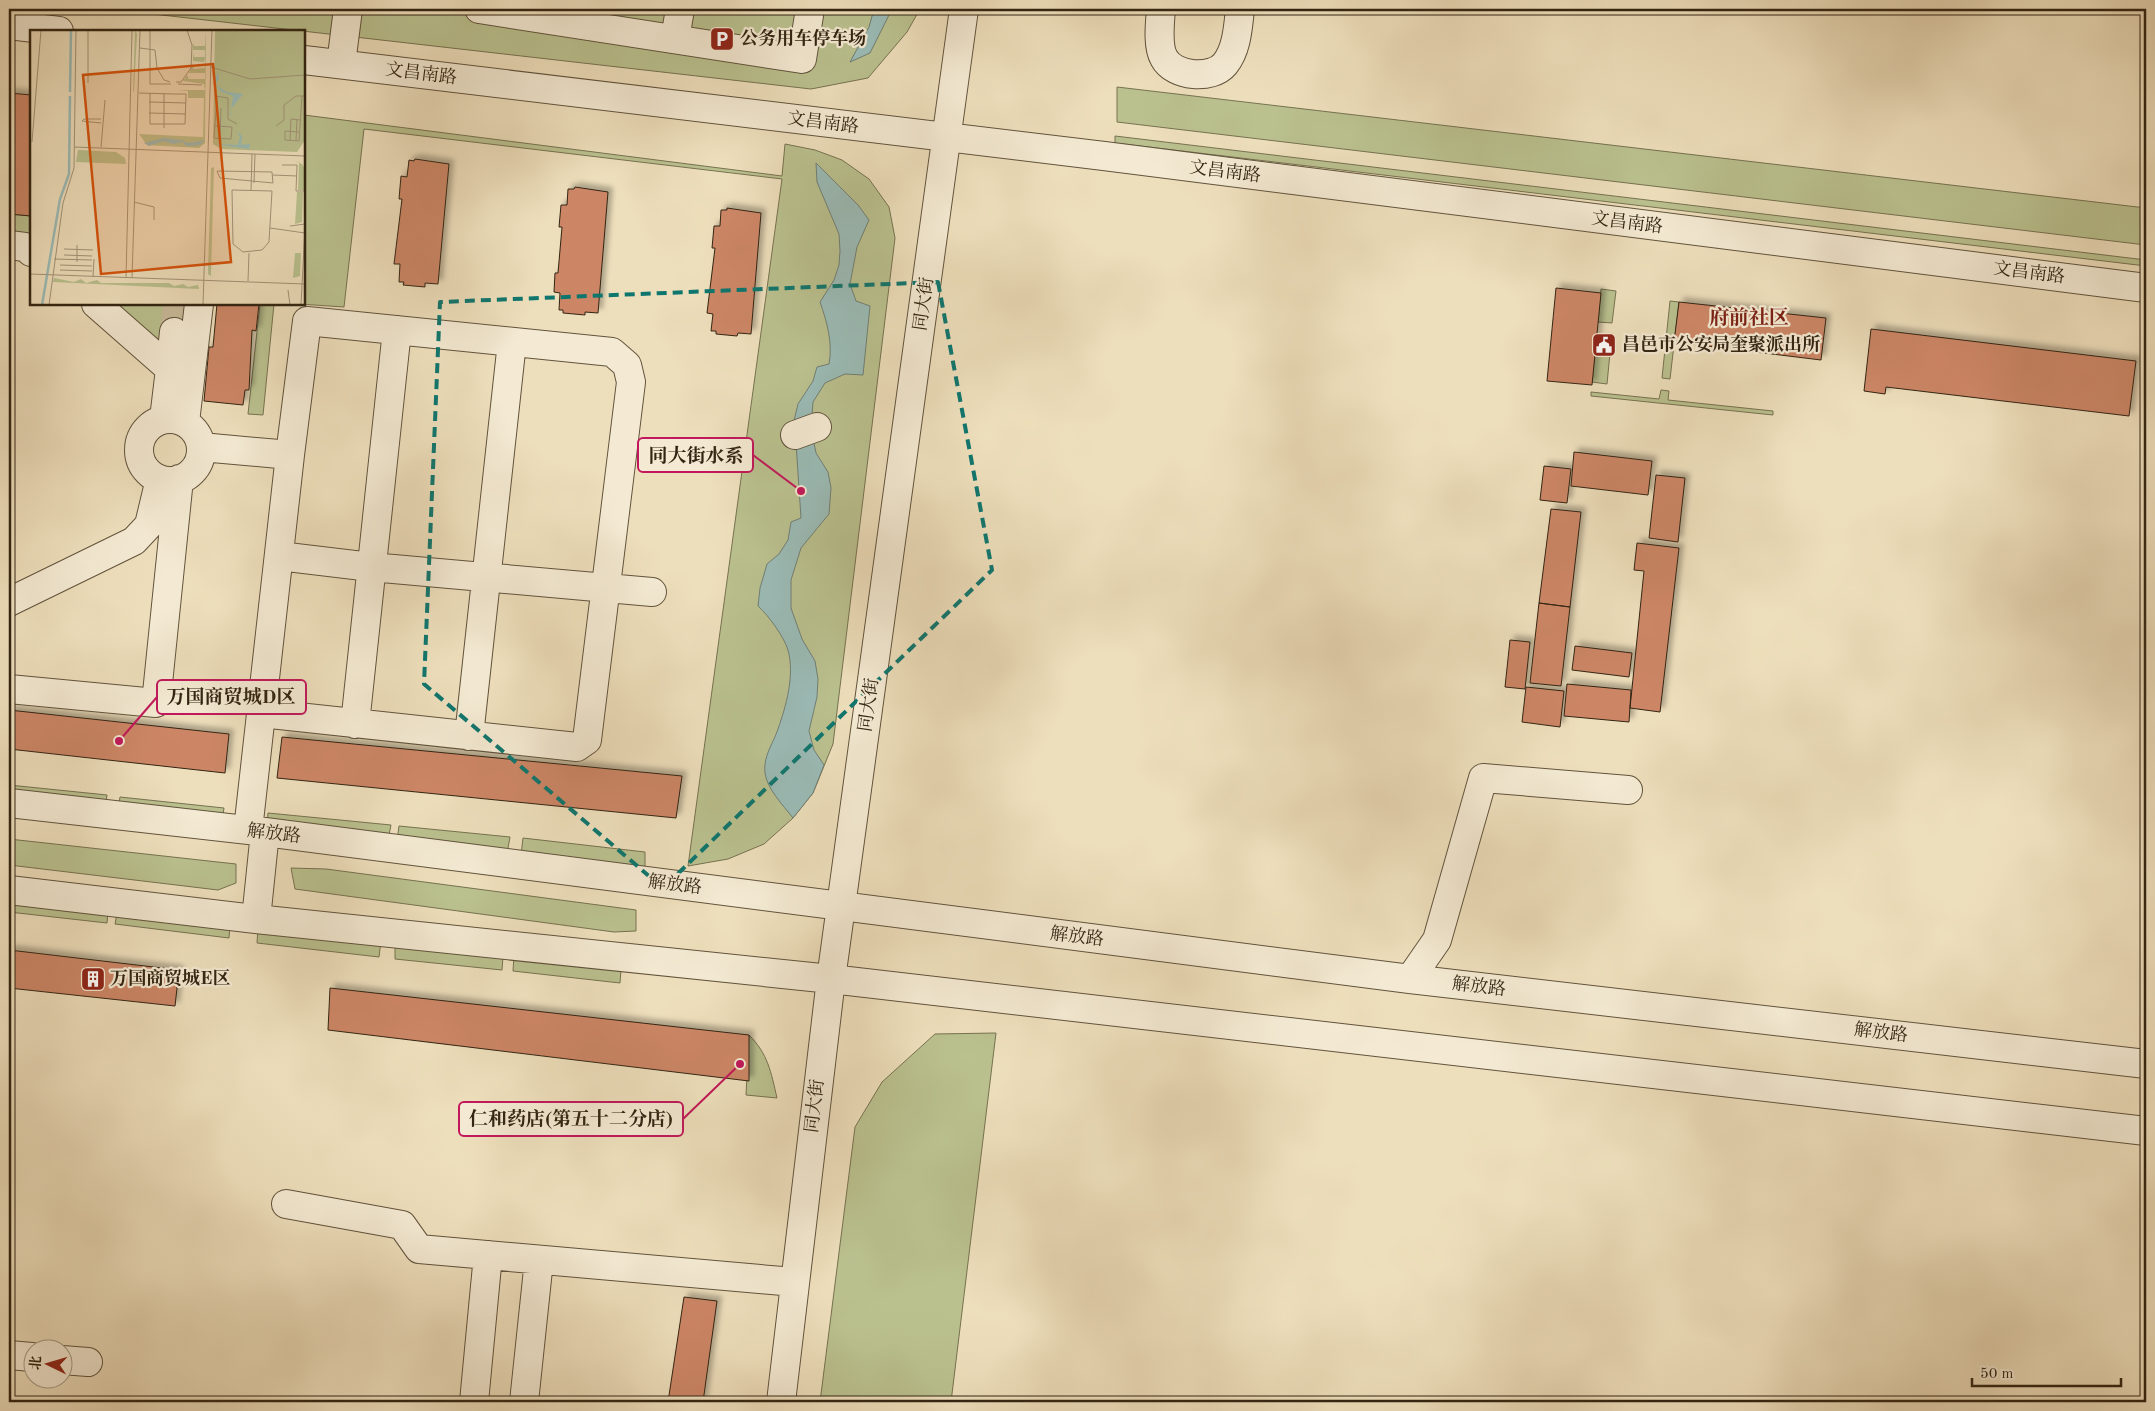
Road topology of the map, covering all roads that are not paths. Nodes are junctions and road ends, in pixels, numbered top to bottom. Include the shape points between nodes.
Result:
1 (348, 9) edge
2 (479, 9) edge
3 (680, 9) edge
4 (810, 9) edge
5 (964, 9) edge
6 (1161, 9) edge
7 (1240, 9) edge
8 (30, 21) edge
9 (56, 30) edge
10 (674, 39) junction
11 (305, 60) edge
12 (341, 64) junction
13 (947, 138) junction
14 (9, 244) edge
15 (30, 251) edge
16 (2146, 288) edge
17 (97, 305) edge
18 (199, 305) edge
19 (397, 330) junction
20 (174, 332) tunnel mouth
21 (512, 342) junction
22 (170, 369) junction
23 (174, 421) junction
24 (201, 447) junction
25 (290, 455) junction
26 (169, 479) junction
27 (279, 556) junction
28 (371, 566) junction
29 (485, 576) junction
30 (606, 587) junction
31 (652, 592) dead end
32 (9, 602) edge
33 (9, 689) edge
34 (261, 713) junction
35 (355, 724) junction
36 (469, 736) junction
37 (1628, 790) dead end
38 (9, 803) edge
39 (256, 831) junction
40 (9, 890) edge
41 (841, 907) junction
42 (256, 919) junction
43 (831, 979) junction
44 (1410, 979) junction
45 (2146, 1064) edge
46 (2146, 1131) edge
47 (286, 1204) dead end
48 (488, 1255) junction
49 (539, 1260) junction
50 (794, 1282) junction
51 (9, 1355) edge
52 (22, 1356) edge
53 (474, 1402) edge
54 (524, 1402) edge
55 (781, 1402) edge

1 - 12 street
2 - 10 street
3 - 10 street
4 - 10 street via 802,59
5 - 13 street, 同大街
6 - 7 street via 1159,31 1164,59 1180,72 1206,75 1225,65 1236,40
8 - 9 street
11 - 12 street, 文昌南路
12 - 13 street, 文昌南路
13 - 16 street, 文昌南路
13 - 41 street, 同大街
14 - 15 street
17 - 22 street
18 - 23 street
19 - 21 street
19 - 25 street via 307,321
19 - 28 street
20 - 22 street
21 - 29 street
21 - 30 street via 612,352 627,365 631,382
22 - 23 street
23 - 24 street via 193,428
23 - 26 street via 154,423 141,438 139,449 145,467
24 - 25 street
24 - 26 street via 196,467 188,475
25 - 27 street
26 - 32 street via 148,525 134,541
26 - 33 street via 156,703
27 - 28 street
27 - 34 street
28 - 29 street
28 - 35 street
29 - 30 street
29 - 36 street
30 - 31 street
30 - 36 street via 587,740 578,747
34 - 35 street
34 - 39 street
35 - 36 street
37 - 44 street via 1484,778 1436,940
38 - 39 street, 解放路
39 - 41 street, 解放路
39 - 42 street
40 - 42 street
41 - 43 street, 同大街
41 - 44 street, 解放路
42 - 43 street
43 - 46 street
43 - 50 street, 同大街
44 - 45 street, 解放路
47 - 48 street via 402,1226 419,1249
48 - 49 street
48 - 53 street
49 - 50 street
49 - 54 street
50 - 55 street, 同大街
51 - 52 street

